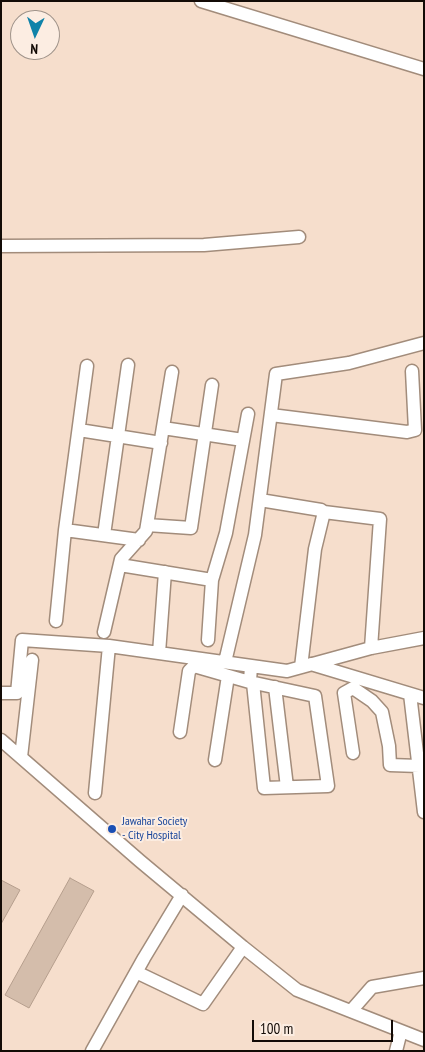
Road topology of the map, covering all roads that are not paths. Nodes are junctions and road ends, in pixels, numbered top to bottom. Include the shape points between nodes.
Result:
1 (201, 1) edge
2 (424, 69) edge
3 (299, 237) dead end
4 (1, 246) edge
5 (424, 342) edge
6 (128, 365) dead end
7 (87, 366) dead end
8 (412, 371) dead end
9 (172, 372) dead end
10 (212, 385) dead end
11 (248, 414) dead end
12 (271, 415) junction
13 (163, 428) junction
14 (78, 430) junction
15 (205, 434) junction
16 (118, 436) junction
17 (243, 440) junction
18 (161, 442) junction
19 (260, 500) junction
20 (324, 512) junction
21 (147, 524) junction
22 (65, 530) junction
23 (104, 535) junction
24 (138, 540) junction
25 (120, 565) junction
26 (165, 572) junction
27 (212, 580) junction
28 (56, 621) dead end
29 (104, 632) dead end
30 (424, 638) edge
31 (208, 640) dead end
32 (109, 646) junction
33 (371, 648) junction
34 (158, 653) junction
35 (32, 660) dead end
36 (225, 662) junction
37 (306, 665) junction
38 (251, 666) junction
39 (228, 676) junction
40 (250, 682) junction
41 (275, 687) junction
42 (1, 693) edge
43 (410, 694) junction
44 (424, 698) edge
45 (180, 732) dead end
46 (1, 740) edge
47 (353, 753) dead end
48 (21, 757) junction
49 (215, 760) dead end
50 (419, 766) junction
51 (287, 787) junction
52 (95, 792) dead end
53 (424, 812) edge
54 (182, 895) junction
55 (242, 947) junction
56 (136, 972) junction
57 (424, 978) edge
58 (350, 1011) junction
59 (401, 1031) junction
60 (424, 1040) edge
61 (92, 1051) edge
62 (396, 1051) edge

1 - 2 street
3 - 4 street via 204,245
5 - 12 street via 349,363 276,374
6 - 16 street
7 - 14 street
8 - 12 street via 415,430 407,432
9 - 13 street
10 - 15 street
11 - 17 street
12 - 19 street
13 - 15 street
13 - 18 street
14 - 16 street
14 - 22 street
15 - 17 street
15 - 21 street via 191,528
16 - 18 street
16 - 23 street
17 - 27 street via 226,532
18 - 21 street
19 - 20 street
19 - 36 street via 255,535
20 - 33 street via 380,519
20 - 37 street via 315,549
21 - 24 street via 146,531
22 - 23 street
22 - 28 street
23 - 24 street
24 - 25 street via 121,559
25 - 26 street
25 - 29 street
26 - 27 street
26 - 34 street
27 - 31 street
30 - 33 street
32 - 34 street
32 - 42 street via 22,640 17,693
32 - 52 street
33 - 37 street
34 - 36 street
35 - 48 street
36 - 38 street
37 - 38 street via 287,671
37 - 43 street
38 - 40 street
39 - 40 street
39 - 45 street via 194,666 189,671
39 - 49 street
40 - 41 street
40 - 51 street via 264,788
41 - 51 street
41 - 51 street via 314,696 328,786
43 - 44 street
43 - 50 street
46 - 48 street
47 - 50 street via 344,693 353,688 382,712 390,765
48 - 54 street
50 - 53 street
54 - 55 street
54 - 56 street
55 - 56 street via 203,1004
55 - 58 street via 297,990
56 - 61 street
57 - 58 street via 372,987
58 - 59 street
59 - 60 street
59 - 62 street

